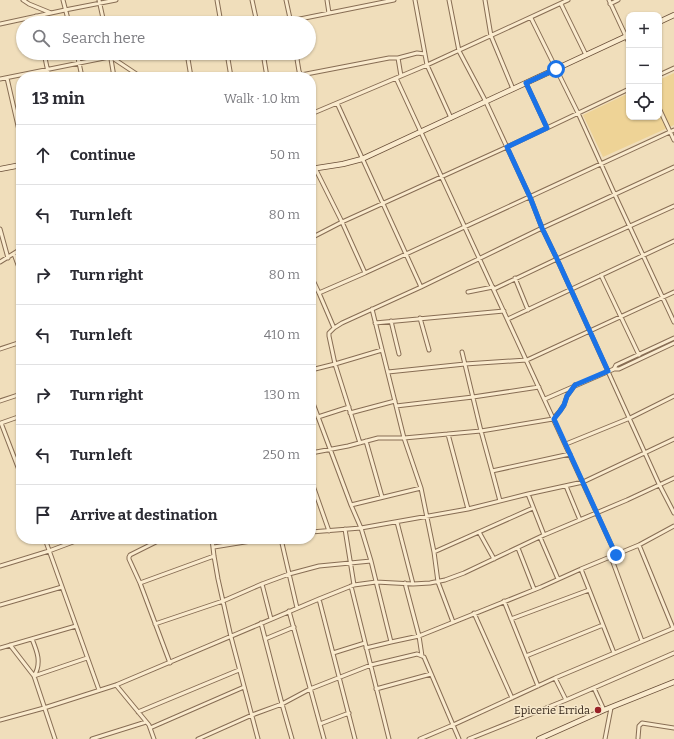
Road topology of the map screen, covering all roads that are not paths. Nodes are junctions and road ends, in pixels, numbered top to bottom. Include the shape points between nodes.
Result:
1 (23, 0) edge
2 (63, 0) edge
3 (116, 0) edge
4 (217, 0) edge
5 (252, 0) edge
6 (286, 0) edge
7 (327, 0) edge
8 (394, 0) edge
9 (415, 0) edge
10 (449, 0) edge
11 (485, 0) edge
12 (568, 0) edge
13 (618, 0) edge
14 (29, 2) edge
15 (99, 2) edge
16 (376, 2) edge
17 (610, 2) edge
18 (561, 4) junction
19 (65, 10) junction
20 (51, 13) junction
21 (329, 13) junction
22 (674, 15) edge
23 (36, 16) edge
24 (67, 16) edge
25 (102, 16) edge
26 (220, 16) edge
27 (255, 16) edge
28 (289, 16) edge
29 (316, 16) edge
30 (531, 18) junction
31 (16, 20) edge
32 (662, 21) edge
33 (0, 24) edge
34 (626, 32) edge
35 (491, 36) junction
36 (626, 37) edge
37 (459, 51) junction
38 (425, 54) junction
39 (586, 56) junction
40 (398, 58) junction
41 (45, 60) edge
42 (79, 60) edge
43 (91, 60) edge
44 (111, 60) edge
45 (117, 60) edge
46 (188, 60) edge
47 (228, 60) edge
48 (264, 60) edge
49 (297, 60) edge
50 (80, 63) junction
51 (427, 65) junction
52 (674, 68) edge
53 (556, 69) junction
54 (47, 70) junction
55 (37, 72) edge
56 (81, 72) edge
57 (113, 72) edge
58 (134, 72) edge
59 (190, 72) edge
60 (230, 72) edge
61 (266, 72) edge
62 (299, 72) edge
63 (316, 73) edge
64 (662, 74) edge
65 (16, 76) edge
66 (401, 76) junction
67 (7, 78) junction
68 (396, 78) junction
69 (0, 79) edge
70 (526, 83) junction
71 (513, 89) junction
72 (626, 89) edge
73 (486, 102) junction
74 (337, 103) junction
75 (316, 112) edge
76 (578, 113) junction
77 (662, 115) edge
78 (451, 118) junction
79 (16, 119) edge
80 (547, 128) junction
81 (674, 130) edge
82 (421, 131) junction
83 (670, 132) junction
84 (674, 140) edge
85 (507, 147) junction
86 (362, 158) junction
87 (601, 164) junction
88 (16, 166) edge
89 (674, 167) edge
90 (316, 168) edge
91 (0, 169) edge
92 (316, 174) edge
93 (442, 177) junction
94 (615, 195) junction
95 (530, 197) junction
96 (383, 203) junction
97 (674, 206) edge
98 (342, 222) junction
99 (630, 226) junction
100 (465, 227) junction
101 (542, 228) junction
102 (0, 229) edge
103 (316, 235) edge
104 (674, 242) edge
105 (14, 254) joint
106 (406, 254) junction
107 (644, 256) junction
108 (8, 258) junction
109 (480, 258) junction
110 (16, 259) edge
111 (557, 259) junction
112 (0, 262) edge
113 (365, 273) junction
114 (601, 275) junction
115 (515, 278) junction
116 (316, 287) edge
117 (421, 287) junction
118 (494, 288) junction
119 (571, 290) junction
120 (468, 292) dead end
121 (674, 292) edge
122 (319, 293) junction
123 (663, 297) junction
124 (372, 309) junction
125 (528, 310) junction
126 (504, 311) junction
127 (620, 317) junction
128 (420, 318) junction
129 (508, 319) junction
130 (391, 321) junction
131 (674, 322) edge
132 (375, 323) junction
133 (334, 328) junction
134 (589, 331) junction
135 (674, 338) edge
136 (674, 343) edge
137 (16, 344) edge
138 (0, 349) edge
139 (382, 350) junction
140 (429, 350) dead end
141 (462, 352) dead end
142 (399, 354) dead end
143 (639, 355) junction
144 (527, 360) junction
145 (335, 364) junction
146 (465, 364) junction
147 (614, 368) junction
148 (316, 369) edge
149 (608, 371) junction
150 (388, 372) junction
151 (575, 385) junction
152 (539, 387) junction
153 (16, 396) edge
154 (674, 396) edge
155 (473, 397) junction
156 (545, 399) junction
157 (0, 401) edge
158 (395, 401) junction
159 (396, 406) junction
160 (349, 407) junction
161 (316, 412) edge
162 (350, 413) junction
163 (16, 417) edge
164 (318, 417) junction
165 (630, 418) junction
166 (554, 419) junction
167 (0, 422) edge
168 (481, 431) junction
169 (448, 434) junction
170 (404, 438) junction
171 (674, 439) edge
172 (366, 441) junction
173 (360, 443) junction
174 (566, 444) junction
175 (330, 449) junction
176 (316, 452) edge
177 (645, 452) junction
178 (570, 454) junction
179 (16, 462) edge
180 (492, 471) junction
181 (674, 478) edge
182 (583, 482) junction
183 (659, 484) junction
184 (566, 486) junction
185 (421, 488) junction
186 (316, 494) edge
187 (528, 494) junction
188 (382, 498) junction
189 (500, 501) junction
190 (351, 505) junction
191 (534, 508) junction
192 (468, 509) junction
193 (597, 512) junction
194 (674, 513) edge
195 (428, 517) junction
196 (580, 520) junction
197 (397, 522) junction
198 (674, 526) edge
199 (361, 528) junction
200 (345, 529) junction
201 (329, 531) junction
202 (316, 532) edge
203 (479, 532) junction
204 (544, 535) junction
205 (540, 537) junction
206 (47, 544) edge
207 (67, 544) edge
208 (151, 544) edge
209 (213, 544) edge
210 (230, 544) edge
211 (282, 544) edge
212 (639, 545) junction
213 (214, 547) junction
214 (518, 548) junction
215 (49, 551) junction
216 (434, 552) junction
217 (616, 555) junction
218 (214, 556) junction
219 (611, 557) junction
220 (494, 559) junction
221 (0, 561) edge
222 (371, 561) junction
223 (350, 564) junction
224 (1, 565) edge
225 (581, 569) junction
226 (289, 574) junction
227 (558, 579) junction
228 (376, 582) junction
229 (438, 582) junction
230 (140, 583) junction
231 (405, 583) junction
232 (262, 584) junction
233 (414, 584) junction
234 (352, 586) junction
235 (62, 587) junction
236 (534, 589) junction
237 (589, 590) junction
238 (319, 599) junction
239 (223, 600) junction
240 (504, 601) junction
241 (0, 605) edge
242 (296, 608) junction
243 (289, 611) junction
244 (474, 613) junction
245 (271, 619) junction
246 (512, 619) junction
247 (453, 622) junction
248 (261, 623) junction
249 (155, 624) junction
250 (603, 625) junction
251 (76, 626) junction
252 (294, 627) junction
253 (674, 628) edge
254 (419, 636) junction
255 (231, 637) junction
256 (32, 639) junction
257 (265, 639) junction
258 (642, 641) junction
259 (391, 642) junction
260 (365, 643) junction
261 (10, 645) junction
262 (0, 648) edge
263 (366, 648) junction
264 (333, 653) junction
265 (614, 653) junction
266 (674, 653) edge
267 (422, 656) junction
268 (526, 656) junction
269 (87, 658) junction
270 (170, 663) junction
271 (370, 664) junction
272 (239, 670) junction
273 (431, 674) junction
274 (34, 676) junction
275 (339, 677) junction
276 (555, 678) junction
277 (674, 682) edge
278 (116, 685) junction
279 (538, 686) junction
280 (244, 687) junction
281 (594, 688) junction
282 (310, 689) junction
283 (376, 689) junction
284 (99, 690) junction
285 (512, 698) junction
286 (566, 700) junction
287 (282, 704) junction
288 (44, 708) junction
289 (611, 708) junction
290 (604, 710) junction
291 (138, 712) junction
292 (349, 713) junction
293 (252, 715) junction
294 (0, 720) edge
295 (146, 722) junction
296 (320, 724) junction
297 (453, 725) junction
298 (150, 728) junction
299 (674, 728) edge
300 (98, 738) edge
301 (638, 738) dead end
302 (55, 739) edge
303 (92, 739) edge
304 (154, 739) edge
305 (198, 739) edge
306 (258, 739) edge
307 (292, 739) edge
308 (324, 739) edge
309 (356, 739) edge
310 (389, 739) edge
311 (420, 739) edge
312 (459, 739) edge
313 (469, 739) edge
314 (539, 739) edge
315 (605, 739) edge

1 - 14 street
2 - 19 street
3 - 15 street
4 - 26 street
5 - 27 street
6 - 28 street
7 - 21 street
8 - 16 street
9 - 38 street
10 - 37 street
11 - 35 street
12 - 18 street
13 - 17 street
14 - 20 street
15 - 19 street
15 - 25 street
16 - 21 street
17 - 34 street
18 - 30 street
18 - 39 street
19 - 20 street
19 - 24 street
20 - 23 street
21 - 29 street
22 - 32 street
30 - 35 street
30 - 53 street
31 - 33 street
35 - 37 street
35 - 71 street
36 - 39 street
37 - 51 street
37 - 73 street
38 - 40 street via 417,53
38 - 51 street
39 - 53 street
40 - 63 street
40 - 66 street
41 - 54 street
42 - 50 street
43 - 50 street
44 - 57 street
45 - 58 street
46 - 59 street
47 - 60 street
48 - 61 street
49 - 62 street
50 - 54 street
50 - 56 street
51 - 66 street
51 - 78 street
52 - 64 street
53 - 70 street
53 - 76 street
54 - 55 street
65 - 67 street
66 - 68 street
67 - 69 street
67 - 79 street
68 - 74 street
68 - 82 street
70 - 71 street
70 - 80 street
71 - 73 street
72 - 76 street
73 - 78 street
73 - 85 street
74 - 75 street
74 - 86 street
76 - 80 street
76 - 87 street
77 - 83 street
78 - 82 street
80 - 85 street
81 - 83 street
82 - 86 street
82 - 93 street
83 - 84 street
83 - 87 street
85 - 93 street
85 - 95 street
86 - 90 street
86 - 96 street
87 - 94 street
87 - 95 street
88 - 91 street
89 - 94 street
92 - 98 street
93 - 96 street
93 - 100 street
94 - 99 street
94 - 101 street
95 - 100 street
95 - 101 street
96 - 98 street
96 - 106 street
97 - 99 street
98 - 103 street
98 - 113 street
99 - 107 street
99 - 111 street
100 - 106 street
100 - 109 street
101 - 109 street
101 - 111 street
102 - 108 street
104 - 107 street
105 - 108 street
105 - 110 street
106 - 113 street
106 - 117 street
107 - 114 street
107 - 123 street
108 - 112 street
109 - 117 street
109 - 118 street
111 - 115 street
111 - 119 street
113 - 122 street
114 - 119 street
114 - 127 street
115 - 118 street
115 - 125 street
116 - 122 street
117 - 124 street
118 - 120 street
118 - 126 street
119 - 125 street
119 - 134 street
121 - 123 street
122 - 133 street
123 - 127 street
123 - 131 street
124 - 132 street
124 - 133 street
125 - 129 street
126 - 128 street
126 - 129 street
127 - 134 street
127 - 143 street
128 - 130 street
128 - 140 street
129 - 144 street
130 - 132 street
130 - 142 street
132 - 139 street
133 - 145 street via 329,336
134 - 144 street
134 - 149 street
135 - 143 street
136 - 147 street via 619,369
137 - 138 street
139 - 145 street
139 - 150 street
141 - 146 street
143 - 147 street
144 - 146 street
144 - 152 street
145 - 148 street
145 - 160 street
146 - 150 street
146 - 155 street
147 - 149 street
149 - 151 street
149 - 165 street
150 - 158 street
151 - 156 street
151 - 166 street
152 - 155 street
152 - 156 street
153 - 157 street
154 - 165 street
155 - 159 street
155 - 168 street
156 - 166 street
158 - 159 street
158 - 162 street
159 - 170 street
160 - 162 street
160 - 164 street
161 - 164 street
162 - 173 street
163 - 167 street
164 - 175 street
165 - 174 street
165 - 177 street
166 - 168 street
166 - 174 street
167 - 179 street
168 - 169 street
168 - 180 street
169 - 170 street
169 - 192 street
170 - 172 street via 378,438
170 - 185 street
171 - 177 street
172 - 173 street
172 - 188 street
173 - 175 street
174 - 178 street
175 - 176 street
175 - 190 street
177 - 182 street
177 - 183 street
178 - 180 street
178 - 182 street
180 - 189 street
181 - 183 street
182 - 184 street
182 - 193 street
183 - 193 street
183 - 194 street
184 - 187 street
184 - 196 street
185 - 188 street
185 - 195 street
186 - 201 street
187 - 189 street
187 - 191 street
188 - 190 street
189 - 192 street
190 - 199 street
191 - 203 street
191 - 204 street
192 - 195 street
193 - 196 street
193 - 217 street
195 - 197 street
195 - 216 street
196 - 204 street
197 - 199 street
197 - 233 street
198 - 212 street
199 - 200 street
199 - 222 street
200 - 201 street
200 - 223 street
201 - 202 street
203 - 216 street
203 - 220 street
204 - 205 street
205 - 214 street
205 - 227 street
206 - 215 street
207 - 215 street
208 - 230 street via 130,554 129,557
209 - 213 street
210 - 213 street
211 - 226 street
212 - 217 street
212 - 253 street
213 - 218 street
214 - 220 street
214 - 236 street
215 - 224 street
215 - 235 street
216 - 229 street
217 - 219 street
218 - 230 street
218 - 239 street
219 - 225 street
219 - 258 street
220 - 229 street
221 - 224 street
222 - 223 street
222 - 228 street
223 - 226 street via 319,566
223 - 234 street
225 - 227 street
225 - 237 street
226 - 232 street
226 - 242 street
227 - 236 street
228 - 231 street
228 - 234 street
228 - 259 street
229 - 233 street
229 - 247 street
230 - 249 street
231 - 233 street
231 - 254 street
232 - 239 street
232 - 245 street
234 - 238 street
234 - 260 street
235 - 241 street
235 - 251 street
236 - 240 street
237 - 246 street
237 - 250 street
238 - 242 street
238 - 264 street
239 - 249 street
239 - 255 street
240 - 244 street
240 - 246 street
242 - 243 street
243 - 245 street
243 - 252 street
244 - 247 street
244 - 285 street
245 - 248 street
246 - 268 street
247 - 254 street
248 - 255 street
248 - 257 street
249 - 270 street
250 - 265 street
250 - 268 street
251 - 256 street
251 - 269 street
252 - 257 street
252 - 282 street
253 - 258 street
254 - 259 street
254 - 267 street
255 - 270 street
255 - 272 street
256 - 261 street
256 - 274 street via 38,658 38,668
257 - 287 street
258 - 265 street
259 - 263 street
260 - 263 street
260 - 264 street
261 - 262 street
261 - 274 street
263 - 271 street
264 - 275 street
265 - 276 street
266 - 281 street
267 - 271 street via 417,654
267 - 273 street
268 - 279 street
269 - 274 street
269 - 284 street
270 - 278 street
271 - 275 street
271 - 283 street
272 - 280 street
272 - 291 street
273 - 283 street
273 - 297 street
274 - 288 street
275 - 282 street
275 - 292 street
276 - 279 street
276 - 286 street
277 - 289 street
278 - 284 street
278 - 291 street
279 - 285 street
280 - 293 street
280 - 298 street
281 - 286 street
281 - 290 street
282 - 287 street
282 - 296 street
283 - 310 street
284 - 288 street
285 - 297 street
286 - 313 street
287 - 293 street
287 - 307 street
288 - 294 street
288 - 302 street
289 - 290 street
289 - 315 street
290 - 314 street
291 - 295 street
292 - 296 street
292 - 309 street
293 - 305 street
293 - 306 street
295 - 298 street
295 - 300 street
296 - 308 street
297 - 311 street
297 - 312 street
298 - 304 street
299 - 301 street via 642,723
300 - 303 street

